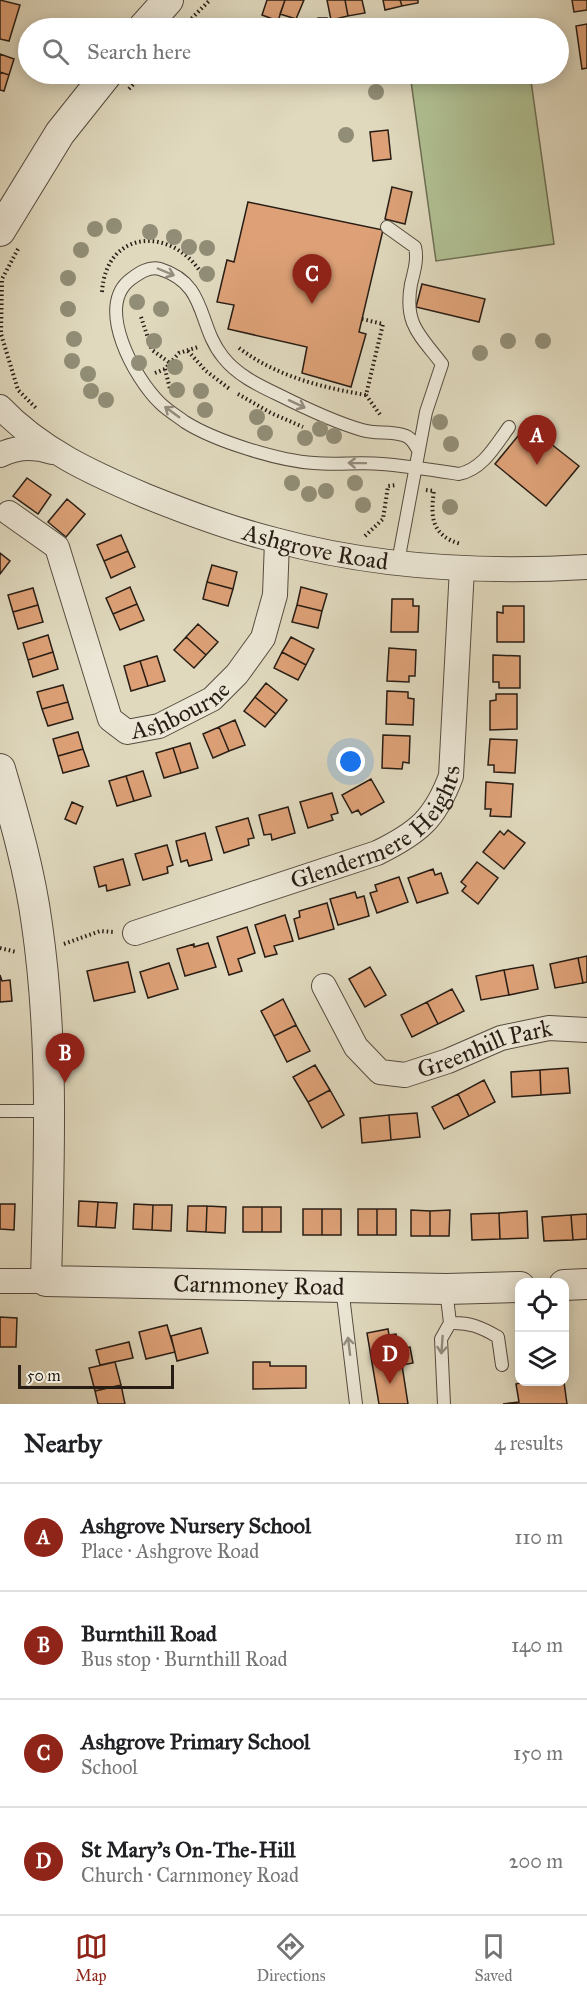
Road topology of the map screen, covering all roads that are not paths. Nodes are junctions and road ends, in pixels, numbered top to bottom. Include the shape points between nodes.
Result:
1 (168, 0) edge
2 (152, 18) edge
3 (98, 84) edge
4 (387, 227) dead end
5 (0, 231) edge
6 (0, 407) edge
7 (508, 427) dead end
8 (418, 450) junction
9 (60, 455) junction
10 (0, 456) edge
11 (415, 468) junction
12 (9, 513) dead end
13 (277, 541) junction
14 (398, 562) junction
15 (587, 567) edge
16 (462, 568) junction
17 (0, 769) edge
18 (135, 933) road end
19 (324, 986) dead end
20 (587, 1030) edge
21 (0, 1111) edge
22 (48, 1111) junction
23 (0, 1281) edge
24 (46, 1281) junction
25 (587, 1284) edge
26 (569, 1285) edge
27 (342, 1287) junction
28 (515, 1287) edge
29 (446, 1289) junction
30 (450, 1323) junction
31 (502, 1365) dead end
32 (356, 1404) edge
33 (444, 1404) edge

1 - 2 street
3 - 5 street via 60,133
4 - 8 lane via 415,247 410,320 442,364
6 - 9 street, Ashgrove Road via 36,440
7 - 11 lane via 471,471 459,474
8 - 11 lane
11 -> 8 lane via 285,458 217,437 187,423 160,403 142,381 126,351 116,316 117,300 126,282 142,271 157,268 172,274 187,284 197,299 212,341 235,371 298,405 363,430 402,434 411,438
9 - 10 street, Ashgrove Road via 25,448
9 - 13 street, Ashgrove Road via 180,510
11 - 14 lane
12 - 13 street, Ashbourne via 57,547 110,719 127,732 159,726 212,699 237,674 263,638 275,595
13 - 14 street, Ashgrove Road
14 - 16 street, Ashgrove Road
15 - 16 street, Ashgrove Road
16 - 18 street, Glendermere Heights via 451,776 442,800 423,824 405,840 378,853
17 - 22 street via 38,925 46,1011
19 - 20 street, Greenhill Park via 356,1047 380,1072 405,1075 501,1038 549,1028
21 - 22 lane
22 - 24 street
23 - 24 street, Carnmoney Road
24 - 27 street, Carnmoney Road
25 - 26 street
27 - 29 street, Carnmoney Road
32 -> 27 lane
28 - 29 street, Carnmoney Road
29 - 30 lane
30 - 31 lane via 479,1326 498,1337
30 -> 33 lane via 441,1339

